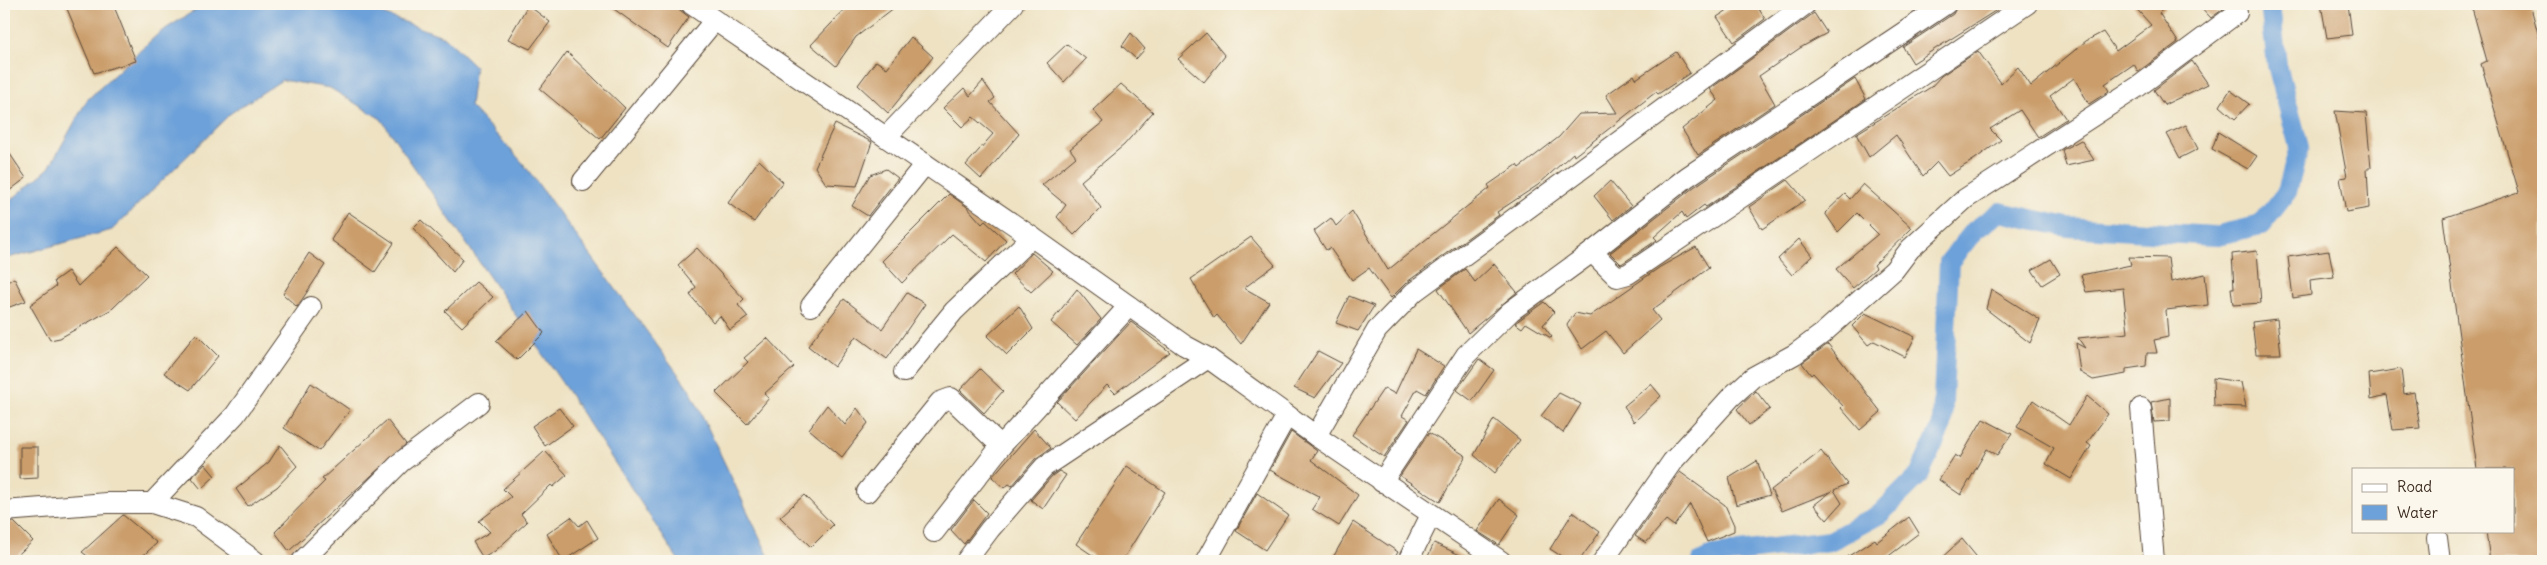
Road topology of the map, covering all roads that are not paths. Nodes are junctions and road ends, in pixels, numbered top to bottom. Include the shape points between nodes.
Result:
1 (691, 4) edge
2 (1012, 4) edge
3 (1806, 4) edge
4 (1946, 4) edge
5 (2027, 4) edge
6 (2238, 13) dead end
7 (714, 21) junction
8 (886, 137) junction
9 (925, 164) junction
10 (583, 181) dead end
11 (1032, 237) junction
12 (1592, 252) junction
13 (811, 306) dead end
14 (1129, 306) junction
15 (311, 307) dead end
16 (1208, 358) junction
17 (904, 372) dead end
18 (479, 403) dead end
19 (2141, 408) dead end
20 (1287, 415) junction
21 (1316, 436) junction
22 (1001, 446) junction
23 (1382, 482) junction
24 (866, 492) dead end
25 (152, 502) junction
26 (4, 511) edge
27 (1431, 515) junction
28 (934, 532) dead end
29 (2437, 538) dead end
30 (255, 561) edge
31 (302, 561) edge
32 (966, 561) edge
33 (1206, 561) edge
34 (1408, 561) edge
35 (1501, 561) edge
36 (1604, 561) edge
37 (2154, 561) edge
38 (2440, 561) edge

1 - 7 street
2 - 8 street
3 - 21 street via 1414,292 1377,330
4 - 12 street via 1687,177
5 - 12 street via 1628,274 1617,278
6 - 36 street via 2139,86 1965,199 1910,249 1883,281 1836,322 1795,354 1753,377 1672,462
7 - 8 street
7 - 10 street
8 - 9 street
9 - 11 street
9 - 13 street
11 - 14 street
11 - 17 street via 954,311
12 - 23 street via 1511,311 1466,355
14 - 16 street
14 - 22 street
15 - 25 street via 234,415
16 - 20 street
16 - 32 street via 1044,467
18 - 31 street via 402,462
19 - 37 street
20 - 21 street
20 - 33 street
21 - 23 street
22 - 24 street via 951,398 940,402
22 - 28 street
23 - 27 street
25 - 26 street
25 - 30 street via 196,517
27 - 34 street
27 - 35 street
29 - 38 street

